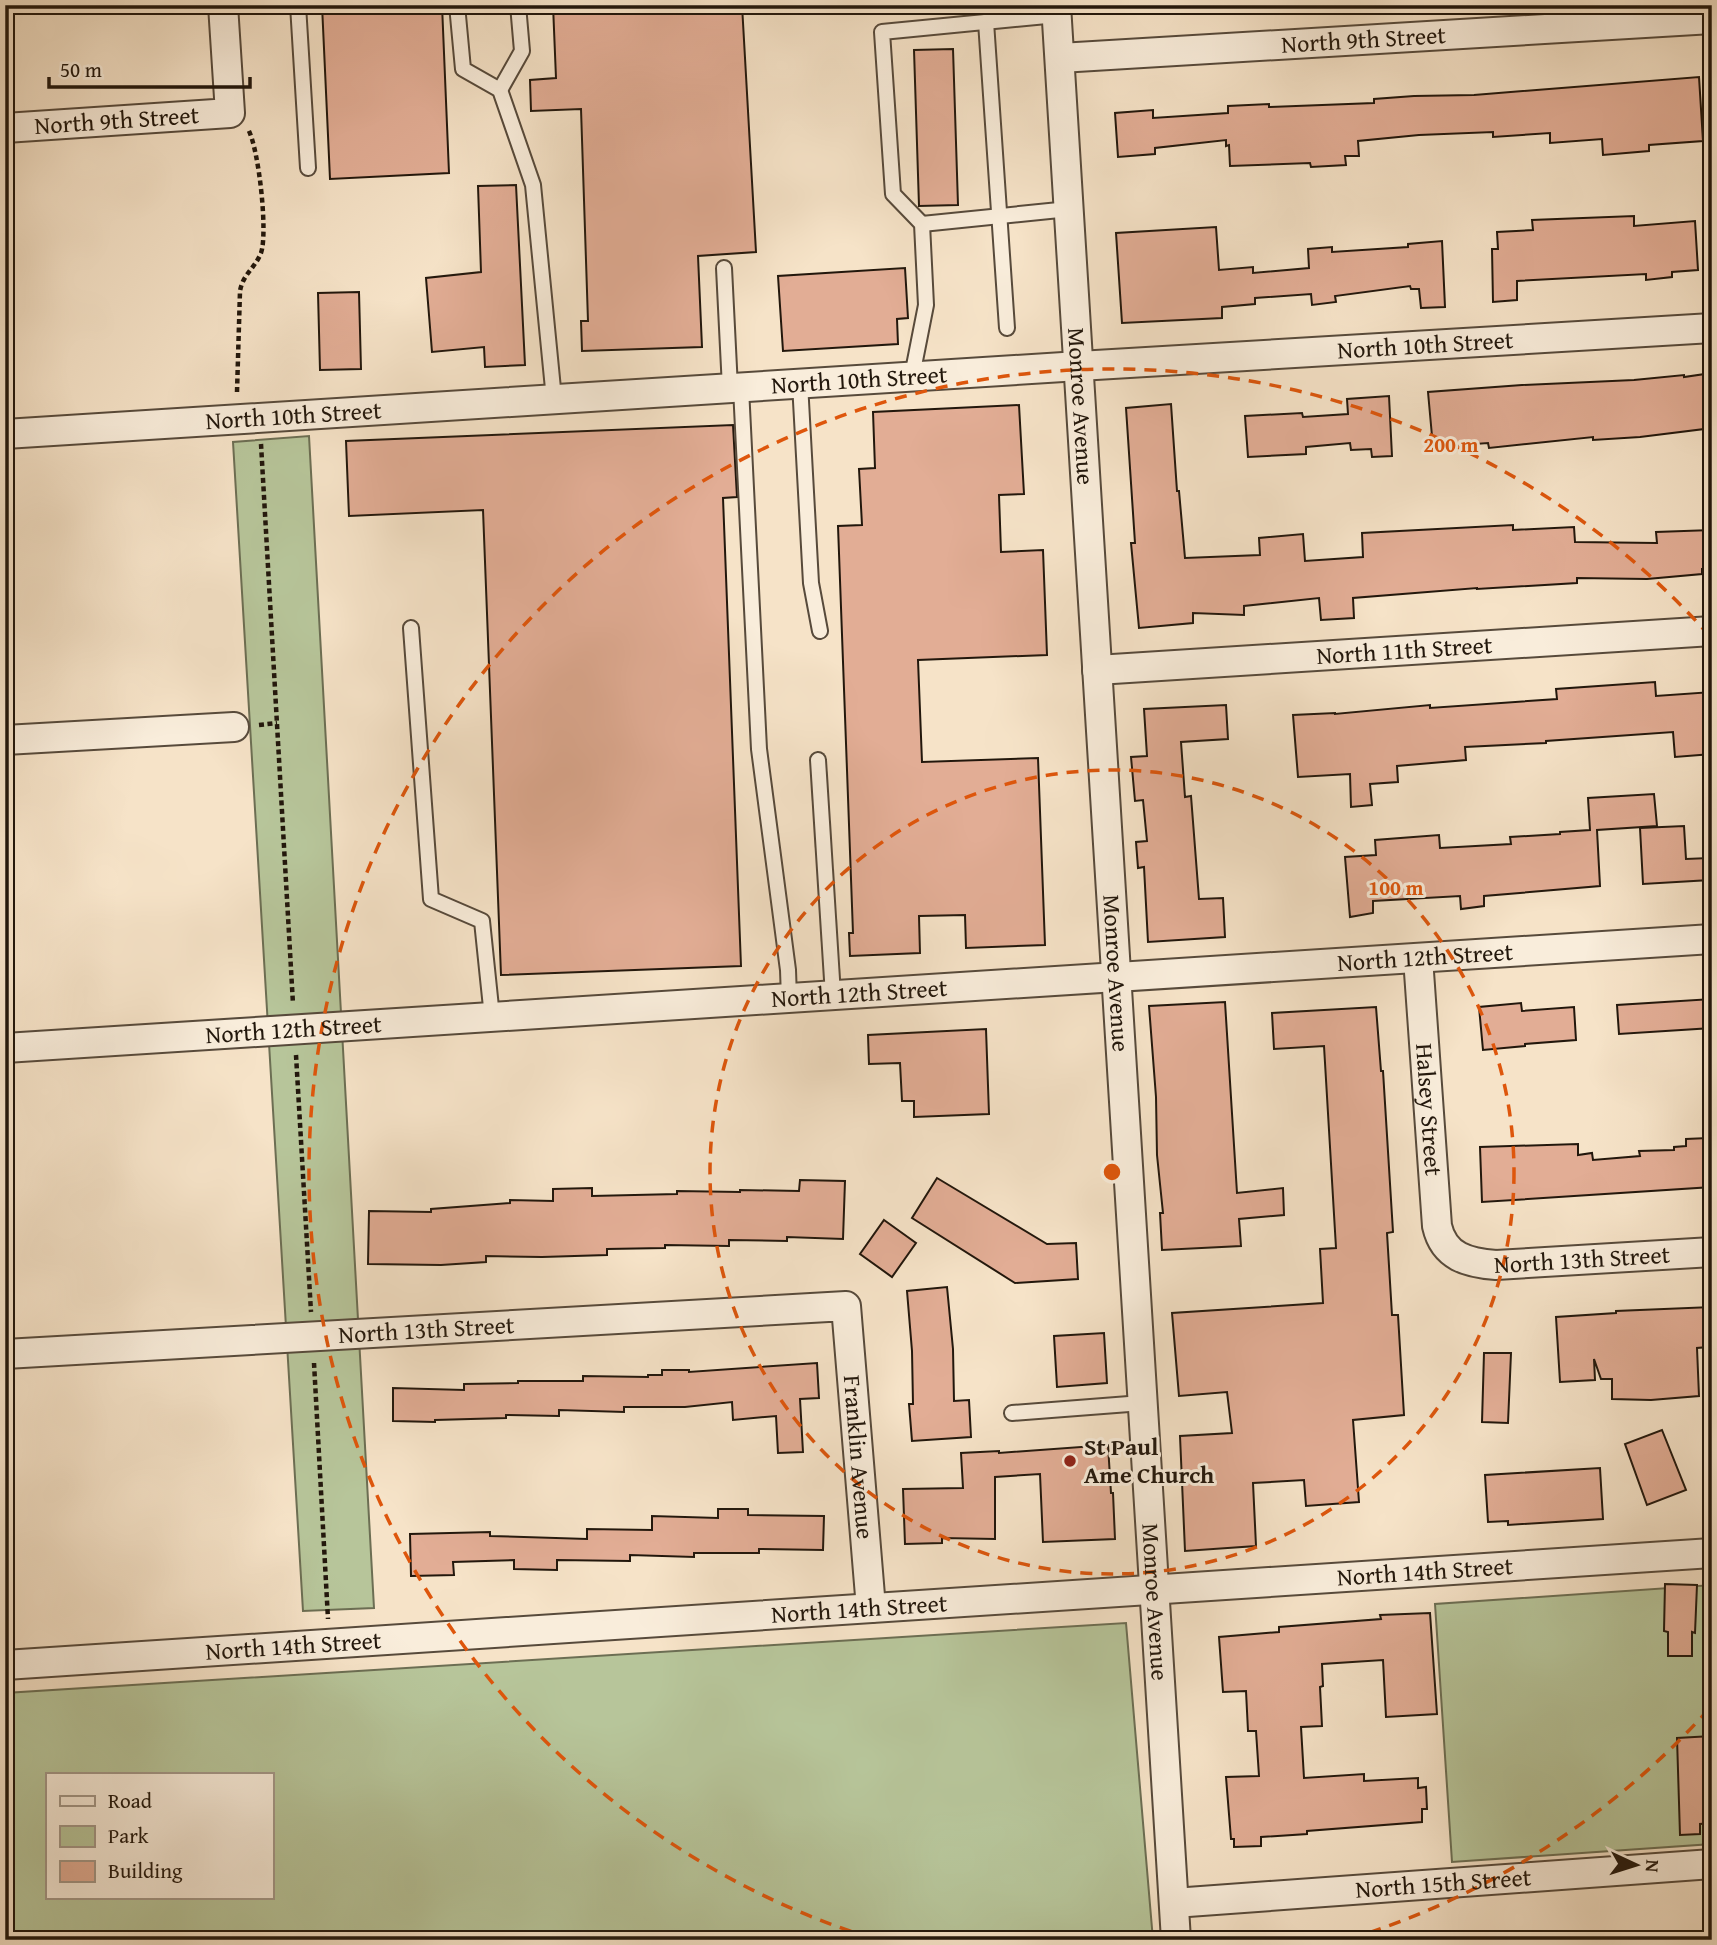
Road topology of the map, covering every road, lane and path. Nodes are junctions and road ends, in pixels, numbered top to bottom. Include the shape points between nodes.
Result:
1 (223, 5) edge
2 (298, 5) edge
3 (457, 5) edge
4 (518, 5) edge
5 (1057, 10) edge
6 (1712, 19) edge
7 (986, 22) junction
8 (1060, 58) junction
9 (500, 90) junction
10 (230, 113) junction
11 (5, 128) edge
12 (308, 168) dead end
13 (1069, 209) junction
14 (999, 216) junction
15 (922, 225) junction
16 (724, 268) dead end
17 (1007, 328) dead end
18 (1712, 328) edge
19 (1079, 366) junction
20 (912, 376) junction
21 (800, 383) junction
22 (736, 388) junction
23 (554, 399) junction
24 (237, 420) junction
25 (5, 434) edge
26 (411, 628) dead end
27 (820, 631) dead end
28 (1712, 631) edge
29 (1097, 670) junction
30 (234, 727) dead end
31 (5, 740) edge
32 (818, 760) dead end
33 (1712, 939) edge
34 (1418, 958) junction
35 (1116, 977) junction
36 (833, 995) junction
37 (789, 998) junction
38 (492, 1017) junction
39 (5, 1048) edge
40 (1712, 1252) edge
41 (1456, 1255) joint
42 (846, 1306) joint
43 (5, 1354) edge
44 (1142, 1402) junction
45 (1012, 1413) dead end
46 (1712, 1553) edge
47 (1154, 1589) junction
48 (871, 1608) junction
49 (5, 1664) edge
50 (1712, 1864) edge
51 (1174, 1903) junction
52 (1176, 1940) edge

1 - 10 street
2 - 12 lane
3 - 9 lane via 463,69
4 - 9 lane via 522,51
5 - 7 lane
5 - 8 street, Monroe Avenue
6 - 8 street, North 9th Street
7 - 14 lane
7 - 15 lane via 882,32 893,194
8 - 13 street, Monroe Avenue
9 - 23 lane via 533,185
10 - 11 street, North 9th Street
10 - 24 path via 244,123 254,141 263,234 262,251 240,291
13 - 14 lane
13 - 19 street, Monroe Avenue
14 - 15 lane
14 - 17 lane
15 - 20 lane via 926,305
16 - 22 lane
18 - 19 street, North 10th Street
19 - 20 street, North 10th Street
19 - 29 street, Monroe Avenue
20 - 21 street, North 10th Street
21 - 22 street, North 10th Street
21 - 27 lane via 811,583
22 - 23 street, North 10th Street
22 - 37 lane via 759,749
23 - 24 street, North 10th Street
24 - 25 street, North 10th Street
26 - 38 lane via 431,899 482,921
28 - 29 street, North 11th Street
29 - 35 street, Monroe Avenue
30 - 31 street
32 - 36 lane
33 - 34 street, North 12th Street
34 - 35 street, North 12th Street
34 - 41 street, Halsey Street via 1437,1226 1446,1247
35 - 36 street, North 12th Street
35 - 44 street, Monroe Avenue
36 - 37 street, North 12th Street
37 - 38 street, North 12th Street
38 - 39 street, North 12th Street
40 - 41 street, North 13th Street via 1496,1265
42 - 43 street, North 13th Street
42 - 48 street, Franklin Avenue
44 - 45 lane
44 - 47 street, Monroe Avenue
46 - 47 street, North 14th Street
47 - 48 street, North 14th Street
47 - 51 street, Monroe Avenue
48 - 49 street, North 14th Street
50 - 51 street, North 15th Street
51 - 52 street, Monroe Avenue

